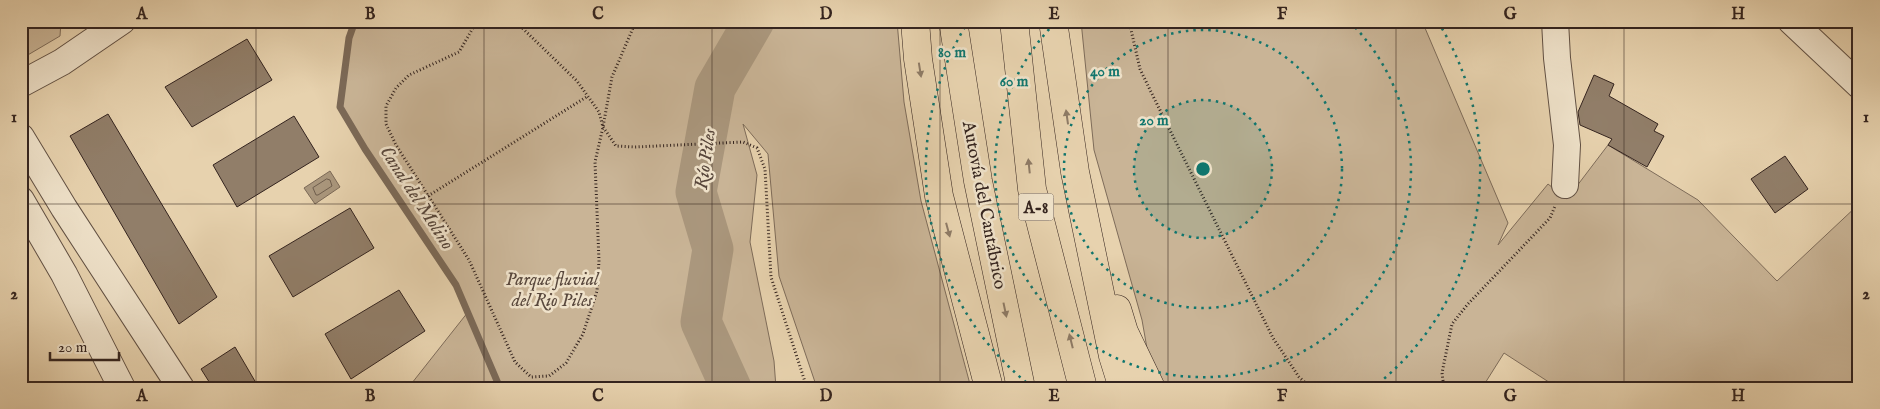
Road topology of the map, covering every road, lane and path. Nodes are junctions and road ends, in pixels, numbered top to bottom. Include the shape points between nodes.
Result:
1 (122, 21) edge
2 (474, 21) edge
3 (515, 21) edge
4 (636, 21) edge
5 (915, 21) edge
6 (953, 21) edge
7 (1014, 21) edge
8 (1053, 21) edge
9 (1129, 21) edge
10 (1555, 21) edge
11 (1791, 21) edge
12 (21, 84) edge
13 (1859, 85) edge
14 (588, 96) junction
15 (604, 127) junction
16 (21, 137) edge
17 (1075, 172) junction
18 (1564, 185) joint
19 (428, 196) junction
20 (21, 200) edge
21 (122, 388) edge
22 (181, 388) edge
23 (807, 388) edge
24 (989, 388) edge
25 (1021, 388) edge
26 (1083, 388) edge
27 (1123, 388) edge
28 (1151, 388) edge
29 (1311, 388) edge
30 (1444, 388) edge

1 - 12 street via 62,62
2 - 19 path via 458,52 410,74 396,88 386,106 386,124
3 - 14 path via 577,81
4 - 15 path via 612,77
5 -> 24 highway via 939,196
6 -> 25 highway, Autovía del Cantábrico via 978,181
26 -> 7 highway, A-8 via 1032,189
17 -> 8 highway
9 - 29 path via 1140,68 1273,338 1299,377
10 - 18 street via 1567,146
11 - 13 street
14 - 15 path
14 - 19 path
15 - 19 path via 595,162 597,291 583,334 566,363 549,376 531,377 516,362 469,260
15 - 23 path via 616,146 743,142 757,148 765,169 771,277
16 - 22 street
17 - 27 highway via 1113,356
17 - 28 highway via 1124,332
18 - 30 path via 1550,218 1452,324 1442,373
20 - 21 street via 64,274

